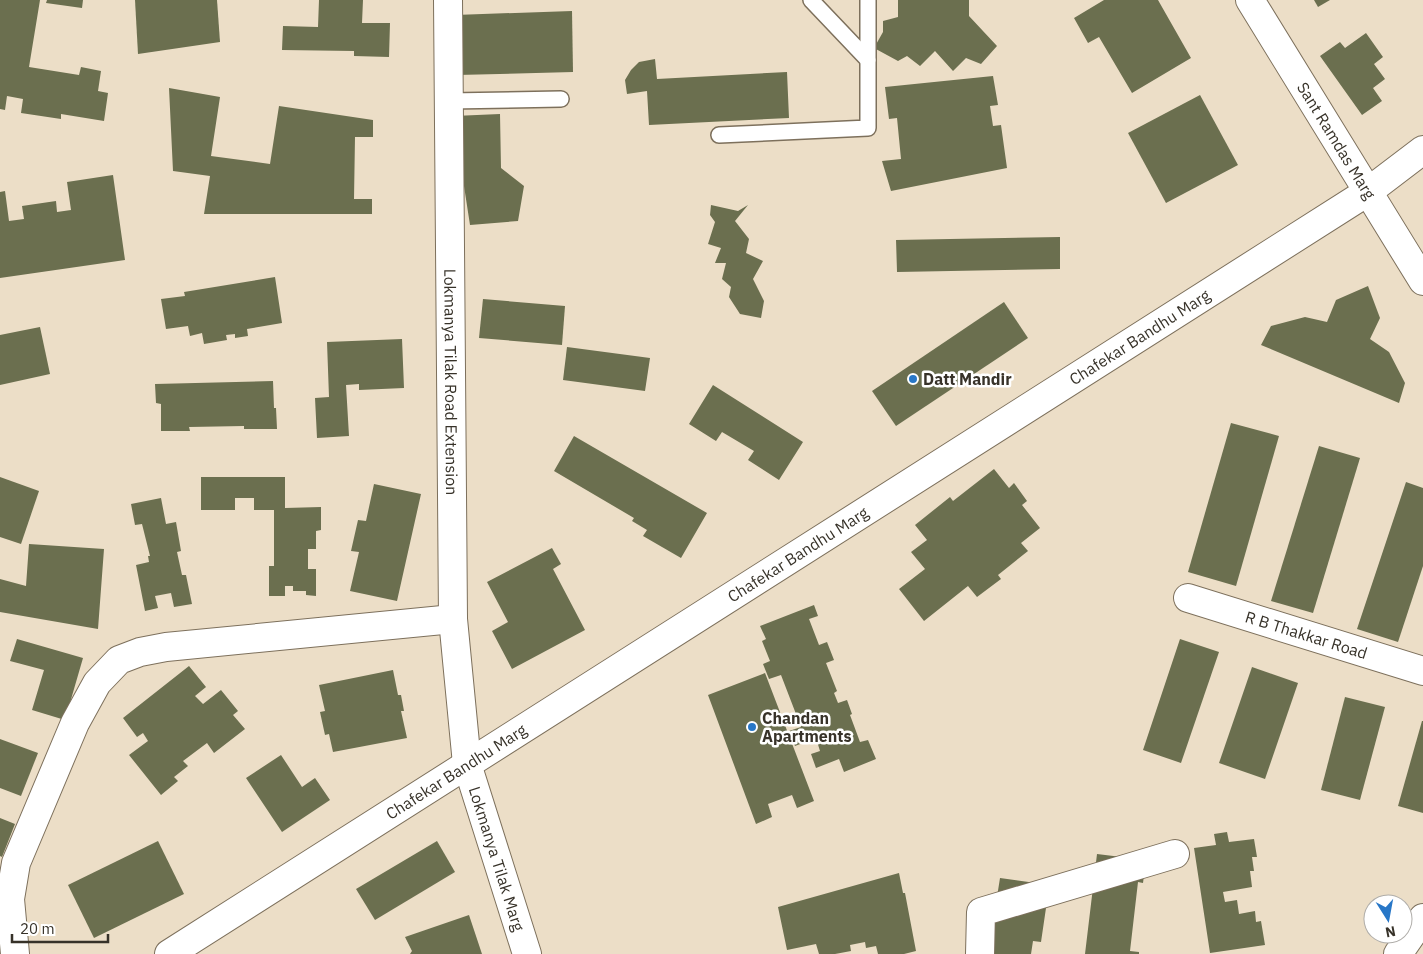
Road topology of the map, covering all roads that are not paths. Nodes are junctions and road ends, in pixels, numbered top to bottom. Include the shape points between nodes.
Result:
1 (448, 0) edge
2 (811, 0) edge
3 (868, 0) edge
4 (1250, 0) edge
5 (868, 60) junction
6 (560, 99) dead end
7 (449, 101) junction
8 (719, 135) dead end
9 (1423, 150) edge
10 (1369, 191) junction
11 (1423, 281) edge
12 (1188, 598) dead end
13 (454, 619) junction
14 (1423, 671) edge
15 (467, 764) junction
16 (1175, 854) dead end
17 (1423, 918) edge
18 (15, 954) edge
19 (169, 954) edge
20 (527, 954) edge
21 (980, 954) edge
22 (1398, 954) edge

1 - 7 street, Lokmanya Tilak Road Extension
2 - 5 lane
3 - 5 lane
4 - 10 street, Sant Ramdas Marg
5 - 8 lane via 868,128
6 - 7 lane
7 - 13 street, Lokmanya Tilak Road Extension
9 - 10 street, Chafekar Bandhu Marg
10 - 11 street, Sant Ramdas Marg
10 - 15 street, Chafekar Bandhu Marg
12 - 14 street, R B Thakkar Road
13 - 15 street, Lokmanya Tilak Road Extension
13 - 18 street via 166,647 119,660 97,683 75,723 16,863 10,899
15 - 19 street, Chafekar Bandhu Marg
15 - 20 street, Lokmanya Tilak Marg
16 - 21 street via 981,912
17 - 22 street

